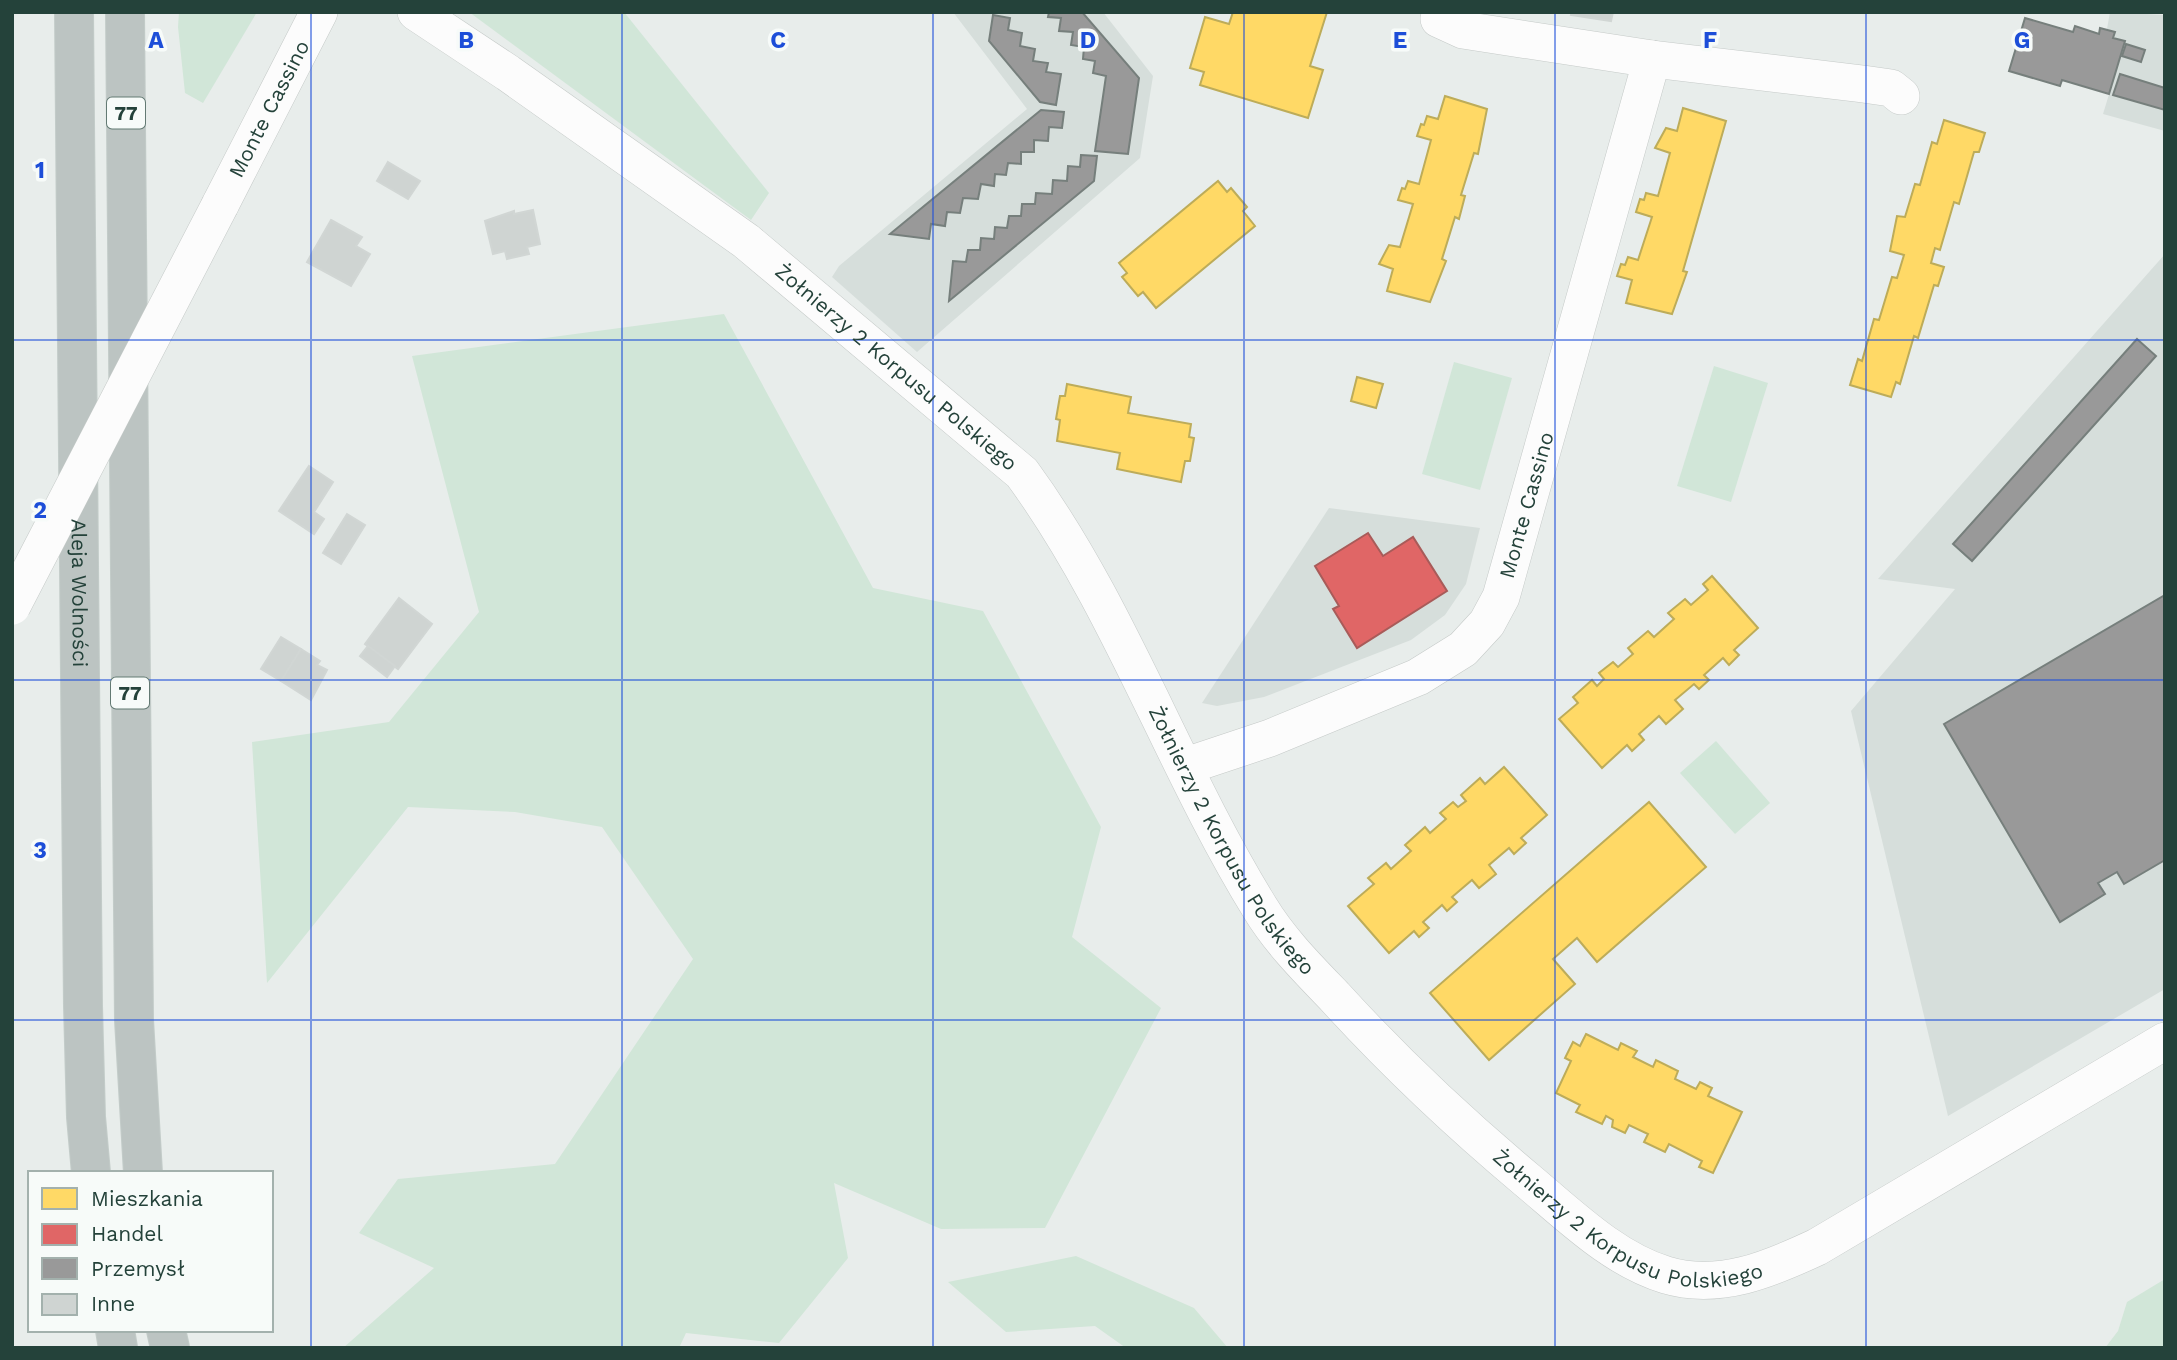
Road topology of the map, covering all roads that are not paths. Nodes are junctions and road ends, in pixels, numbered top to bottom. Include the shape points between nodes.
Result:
1 (74, 12) edge
2 (125, 12) edge
3 (319, 12) edge
4 (416, 12) edge
5 (1441, 12) edge
6 (1652, 60) junction
7 (1901, 96) dead end
8 (12, 606) edge
9 (1186, 766) junction
10 (2165, 1041) edge
11 (91, 1171) edge
12 (143, 1171) edge

1 - 11 highway, Aleja Wolności via 83,1006
2 - 12 highway, 77 via 134,1020
3 - 8 street, Monte Cassino, bridge
4 - 9 street, Żołnierzy 2 Korpusu Polskiego via 746,241 1022,472 1051,513
5 - 6 street via 1439,19 1463,30
6 - 7 street via 1892,88
6 - 9 street, Monte Cassino via 1501,597 1487,623 1463,649 1418,677 1270,738
9 - 10 street, Żołnierzy 2 Korpusu Polskiego via 1262,912 1363,1027 1450,1113 1574,1220 1635,1261 1666,1275 1726,1280 1807,1252

